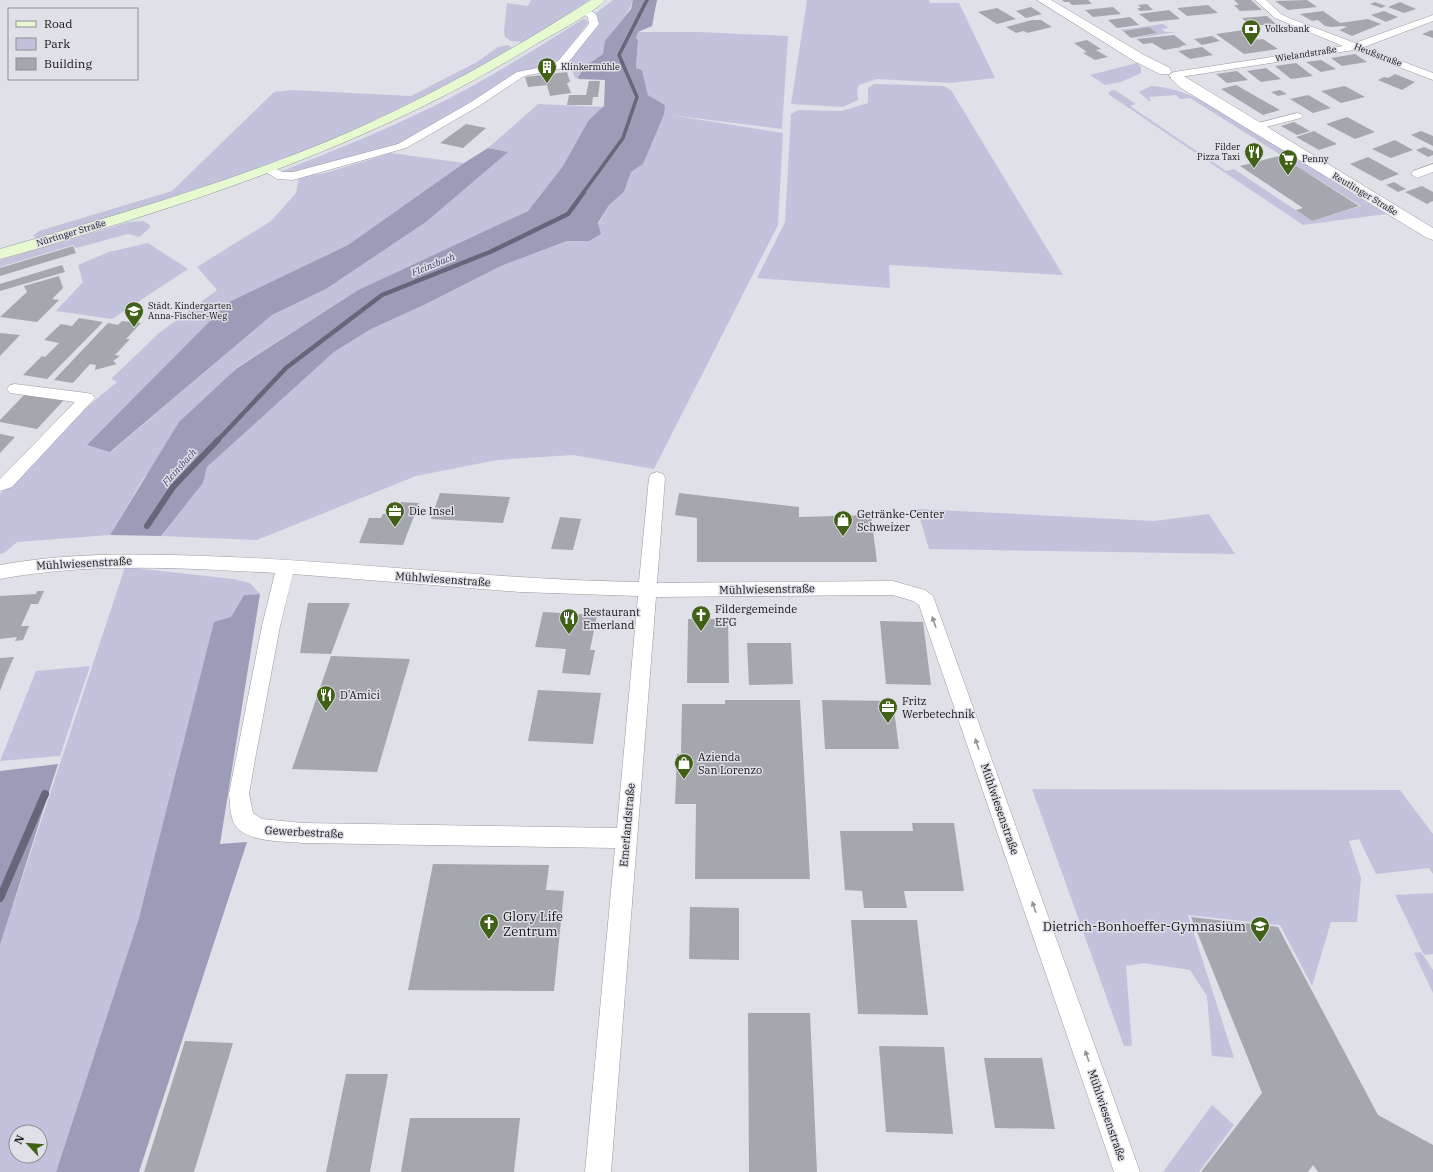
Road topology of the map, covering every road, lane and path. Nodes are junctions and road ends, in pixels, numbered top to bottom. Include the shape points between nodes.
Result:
1 (599, 0) edge
2 (1043, 0) edge
3 (1260, 0) edge
4 (583, 10) junction
5 (1432, 19) edge
6 (1354, 47) junction
7 (1139, 58) junction
8 (1433, 77) edge
9 (1168, 78) junction
10 (1297, 116) dead end
11 (1255, 127) junction
12 (1433, 168) edge
13 (268, 169) junction
14 (1417, 174) dead end
15 (1433, 236) edge
16 (0, 254) edge
17 (15, 389) dead end
18 (657, 478) dead end
19 (0, 485) edge
20 (286, 567) junction
21 (0, 572) edge
22 (647, 590) junction
23 (626, 838) junction
24 (598, 1172) edge
25 (1127, 1172) edge

1 - 4 main road, Nürtinger Straße
2 - 7 street, Reutlinger Straße
3 - 6 street, Heußstraße via 1278,16
4 - 13 main road, Nürtinger Straße via 460,84 398,115
4 - 13 street via 593,16 594,24 562,62 555,67 521,74 402,146 293,176 281,176
5 - 6 street, Wielandstraße
6 - 8 street, Heußstraße
6 - 9 street, Wielandstraße
7 - 9 street, Reutlinger Straße
7 - 9 street, Reutlinger Straße via 1149,75 1156,71
9 - 11 street, Reutlinger Straße via 1181,88 1209,100
10 - 11 street
11 - 15 street, Reutlinger Straße
12 - 14 street
13 - 16 main road, Nürtinger Straße
17 - 19 street via 87,398 6,483
18 - 22 street, Emerlandstraße
20 - 21 street, Mühlwiesenstraße via 104,559 26,566
20 - 22 street, Mühlwiesenstraße via 522,585
20 - 23 street, Gewerbestraße via 271,626 239,794 243,819 258,829 303,832
22 - 23 street, Emerlandstraße
25 -> 22 street, Mühlwiesenstraße via 927,601 919,595 893,588
23 - 24 street, Emerlandstraße

